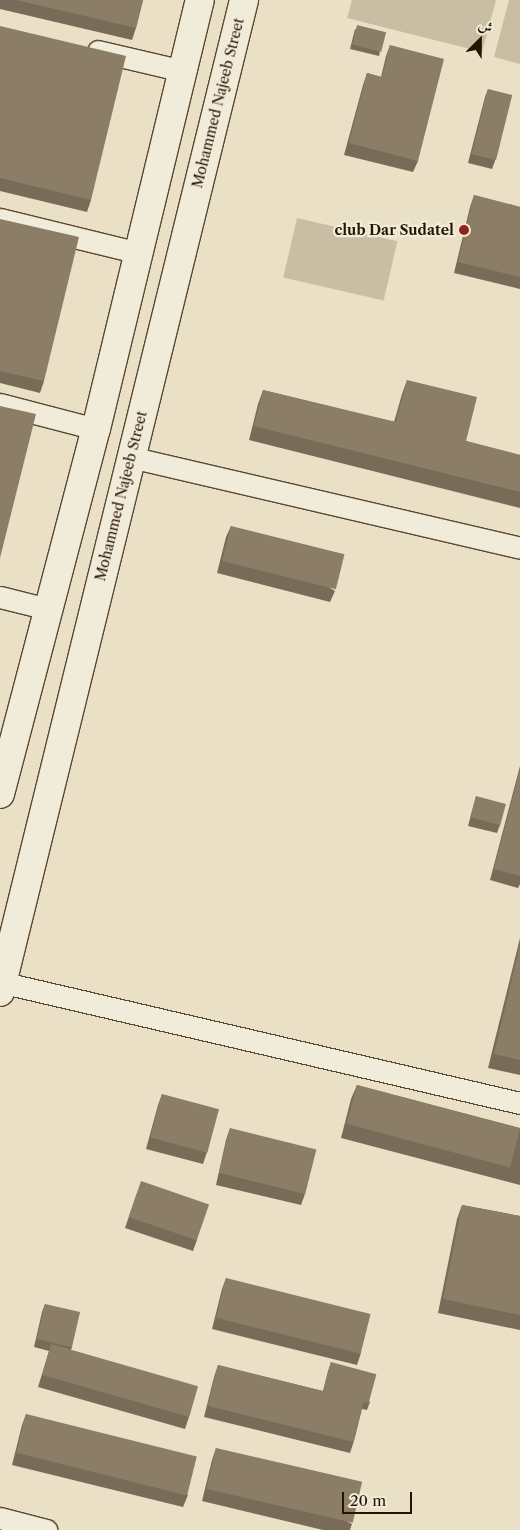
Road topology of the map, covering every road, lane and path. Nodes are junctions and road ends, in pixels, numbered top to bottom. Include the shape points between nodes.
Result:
1 (200, 0) edge
2 (244, 0) edge
3 (77, 46) edge
4 (183, 71) junction
5 (0, 219) edge
6 (139, 253) junction
7 (0, 404) edge
8 (96, 429) junction
9 (130, 457) junction
10 (520, 548) edge
11 (0, 596) edge
12 (48, 609) junction
13 (0, 794) edge
14 (10, 917) edge
15 (1, 985) edge
16 (520, 1103) edge
17 (0, 1518) edge
18 (46, 1530) edge

1 - 4 main road
2 - 9 main road, Mohammed Najeeb Street
3 - 4 street
4 - 6 main road
5 - 6 street
6 - 8 main road
7 - 8 street
8 - 12 main road
9 - 10 street
9 - 14 main road, Mohammed Najeeb Street
11 - 12 street
12 - 13 main road
14 - 15 main road, Mohammed Najeeb Street
15 - 16 street
17 - 18 street

